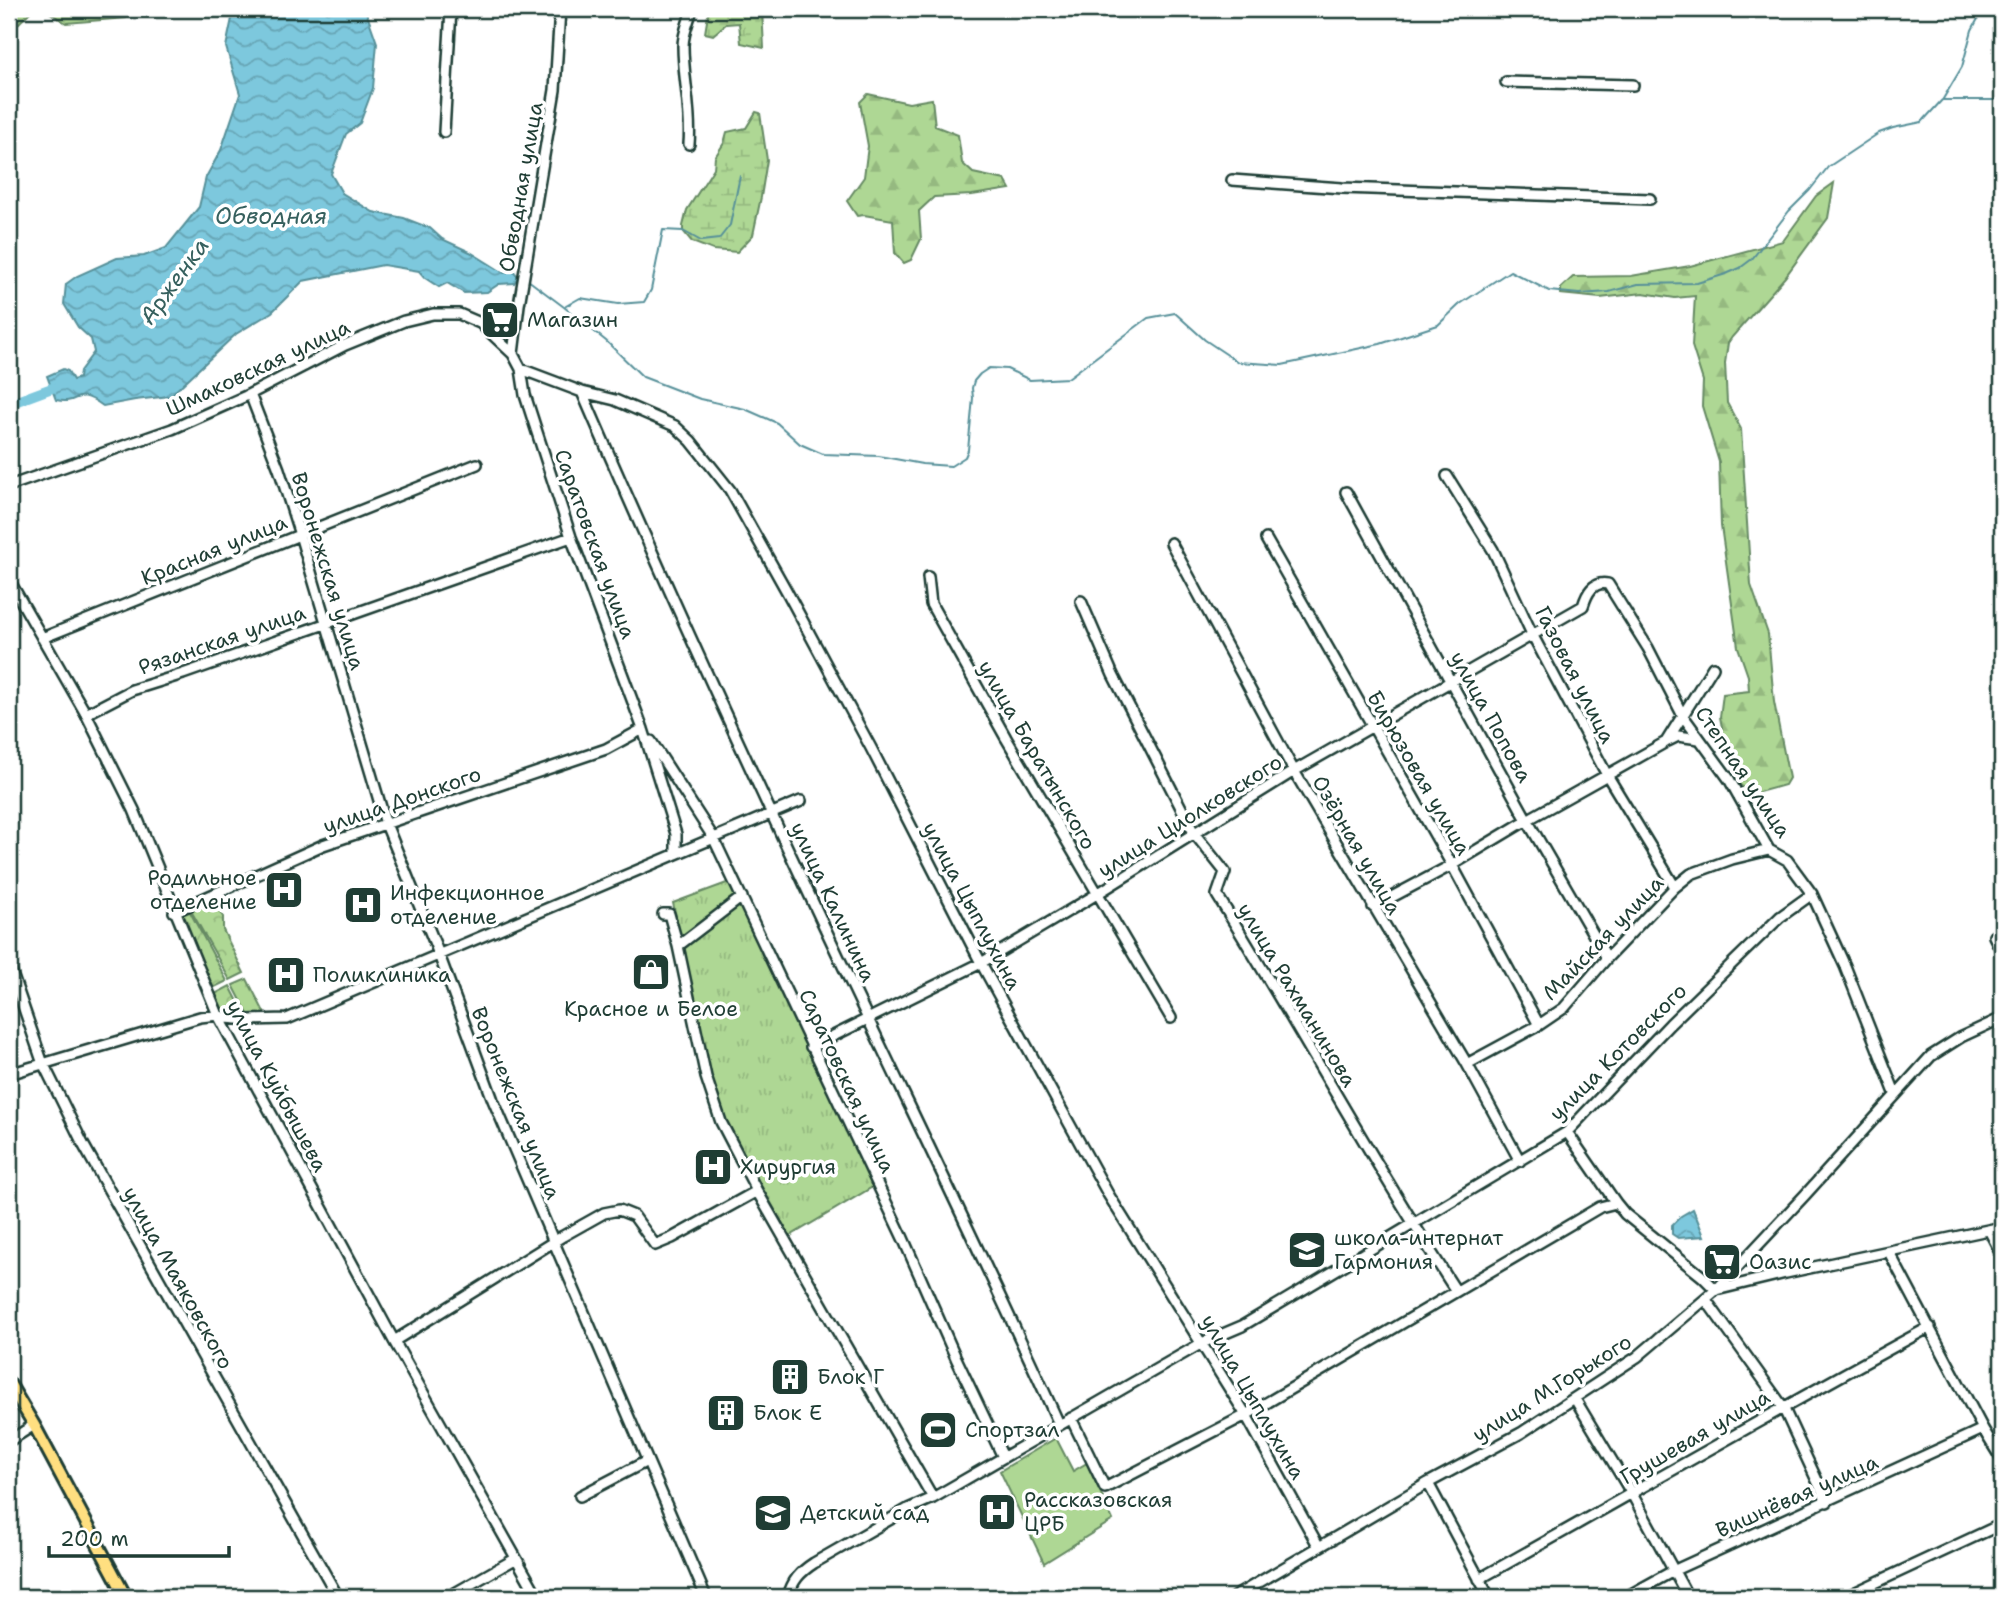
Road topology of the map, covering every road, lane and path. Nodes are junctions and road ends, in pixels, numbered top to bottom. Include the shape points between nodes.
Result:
1 (451, 9) edge
2 (560, 9) edge
3 (692, 9) edge
4 (1506, 82) dead end
5 (1633, 85) dead end
6 (444, 132) dead end
7 (689, 144) dead end
8 (1232, 180) dead end
9 (1650, 199) dead end
10 (513, 354) junction
11 (521, 369) junction
12 (582, 392) junction
13 (250, 394) junction
14 (477, 464) dead end
15 (1447, 476) dead end
16 (9, 486) edge
17 (1346, 492) dead end
18 (300, 535) junction
19 (571, 537) junction
20 (1266, 539) dead end
21 (1171, 543) dead end
22 (928, 577) dead end
23 (9, 580) edge
24 (1608, 584) joint
25 (1081, 601) dead end
26 (326, 623) junction
27 (1532, 634) junction
28 (42, 638) junction
29 (1713, 667) dead end
30 (1452, 682) junction
31 (86, 714) junction
32 (1683, 716) junction
33 (1372, 728) junction
34 (643, 729) junction
35 (1699, 738) junction
36 (1666, 742) junction
37 (1294, 771) junction
38 (1607, 775) junction
39 (801, 801) dead end
40 (772, 813) junction
41 (1527, 820) junction
42 (386, 824) junction
43 (1194, 833) junction
44 (713, 837) junction
45 (1769, 850) junction
46 (676, 854) junction
47 (1452, 865) junction
48 (1675, 887) junction
49 (1097, 894) junction
50 (1812, 894) junction
51 (741, 897) junction
52 (1373, 907) junction
53 (174, 912) junction
54 (663, 914) dead end
55 (1994, 936) dead end
56 (678, 946) junction
57 (2002, 951) edge
58 (439, 956) junction
59 (1607, 958) junction
60 (981, 963) junction
61 (9, 965) edge
62 (218, 1015) junction
63 (1171, 1018) dead end
64 (2002, 1018) edge
65 (869, 1020) junction
66 (1539, 1025) junction
67 (811, 1047) junction
68 (43, 1063) junction
69 (1467, 1064) junction
70 (9, 1074) edge
71 (1895, 1093) junction
72 (1567, 1132) junction
73 (1520, 1161) junction
74 (757, 1191) junction
75 (1616, 1203) junction
76 (1413, 1225) junction
77 (2002, 1227) edge
78 (1989, 1230) junction
79 (554, 1241) junction
80 (1889, 1252) junction
81 (2002, 1255) edge
82 (1716, 1290) junction
83 (1456, 1291) junction
84 (1706, 1300) junction
85 (1930, 1327) junction
86 (394, 1341) junction
87 (1202, 1343) junction
88 (9, 1383) edge
89 (1575, 1399) junction
90 (1783, 1407) junction
91 (1246, 1415) junction
92 (1071, 1418) junction
93 (1059, 1424) junction
94 (34, 1425) junction
95 (1983, 1429) junction
96 (9, 1441) edge
97 (1003, 1457) junction
98 (2002, 1460) edge
99 (647, 1461) junction
100 (1429, 1483) junction
101 (1632, 1494) junction
102 (580, 1496) dead end
103 (933, 1498) junction
104 (1827, 1502) junction
105 (2002, 1524) edge
106 (1319, 1547) junction
107 (515, 1559) junction
108 (1675, 1570) junction
109 (1479, 1578) junction
110 (126, 1597) edge
111 (338, 1597) edge
112 (448, 1597) edge
113 (538, 1597) edge
114 (706, 1597) edge
115 (788, 1597) edge
116 (1234, 1597) edge
117 (1489, 1597) edge
118 (1626, 1597) edge
119 (1688, 1597) edge
120 (1845, 1597) edge

1 - 6 street
2 - 10 street, Обводная улица via 555,90
3 - 7 street via 683,44
4 - 5 street
8 - 9 street
10 - 11 street
10 - 13 street, Шмаковская улица via 480,323 459,314 433,314 345,345
11 - 12 street, улица Цыплухина
11 - 19 street, Саратовская улица via 528,405
12 - 40 street, улица Калинина
12 - 60 street, улица Цыплухина via 615,400 675,426 730,490
13 - 16 street, Шмаковская улица via 173,429
13 - 18 street, Воронежская улица
14 - 18 street, Красная улица
15 - 27 street, Газовая улица via 1493,551
17 - 30 street, улица Попова
18 - 26 street, Воронежская улица
18 - 28 street, Красная улица
19 - 26 street, Рязанская улица
19 - 34 street, Саратовская улица
20 - 33 street, Бирюзовая улица
21 - 37 street, Озёрная улица
22 - 49 street, улица Баратынского via 931,604
23 - 28 street, улица Куйбышева
24 - 27 street, улица Циолковского via 1596,584 1583,606
24 - 32 street, Степная улица
25 - 43 street, улица Рахманинова via 1113,675
26 - 31 street, Рязанская улица via 132,690
26 - 42 street, Воронежская улица
27 - 30 street, улица Циолковского
27 - 38 street, Газовая улица
28 - 31 street, улица Куйбышева
29 - 32 street
30 - 33 street, улица Циолковского
30 - 41 street, улица Попова
31 - 53 street, улица Куйбышева via 134,810
32 - 35 street, Степная улица
32 - 36 street
33 - 37 street, улица Циолковского
33 - 47 street, Бирюзовая улица
34 - 42 street, улица Донского via 606,749
34 - 44 street, Саратовская улица
34 - 46 street, Саратовская улица via 676,834
35 - 36 street via 1678,736
35 - 45 street, Степная улица via 1729,779
36 - 38 street
37 - 43 street, улица Циолковского
37 - 52 street, Озёрная улица
38 - 41 street
38 - 48 street, Газовая улица
39 - 40 street
40 - 44 street
40 - 65 street, улица Калинина
41 - 47 street
41 - 59 street, улица Попова
42 - 53 street, улица Донского via 323,845
42 - 58 street, Воронежская улица
43 - 49 street, улица Циолковского
43 - 76 street, улица Рахманинова via 1225,872 1217,895
44 - 46 street
44 - 51 street, Саратовская улица
45 - 48 street, Майская улица via 1691,874
45 - 50 street, Степная улица via 1787,860
46 - 58 street
47 - 52 street
47 - 66 street, Бирюзовая улица
48 - 59 street, Майская улица
49 - 60 street, улица Циолковского
49 - 63 street, улица Баратынского
50 - 71 street, Степная улица
50 - 72 street, улица Котовского via 1770,926
51 - 56 street
51 - 67 street, Саратовская улица
52 - 69 street, Озёрная улица
53 - 62 street, улица Куйбышева
54 - 56 street via 669,914
55 - 57 street
56 - 74 street via 712,1097
58 - 62 street via 287,1019
58 - 79 street, Воронежская улица via 493,1100
59 - 66 street, Майская улица via 1564,1009
60 - 65 street, улица Циолковского
60 - 87 street, улица Цыплухина via 1108,1194
61 - 68 street, улица Маяковского
62 - 68 street
62 - 86 street, улица Куйбышева
64 - 71 street, улица М.Горького via 1931,1056
65 - 67 street, улица Циолковского
65 - 93 street, улица Калинина
66 - 69 street, Майская улица
67 - 97 street, Саратовская улица
68 - 70 street
68 - 111 street, улица Маяковского via 83,1144
69 - 73 street, Озёрная улица
71 - 82 street, улица М.Горького
72 - 73 street, улица Котовского
72 - 75 street
73 - 76 street, улица Котовского
74 - 79 street via 655,1245 634,1216 619,1210 604,1213
74 - 103 street
75 - 82 street
75 - 83 street via 1600,1207
76 - 83 street, улица Рахманинова
76 - 87 street, улица Котовского via 1242,1326
77 - 78 street
78 - 80 street
78 - 81 street
79 - 86 street
79 - 99 street, Воронежская улица
80 - 82 street
80 - 85 street
82 - 84 street, улица М.Горького
83 - 91 street
84 - 89 street, улица М.Горького via 1637,1357
84 - 90 street
85 - 90 street, Грушевая улица
85 - 95 street
86 - 107 street, улица Куйбышева
87 - 91 street, улица Цыплухина
87 - 92 street, улица Котовского
88 - 94 main road
89 - 100 street, улица М.Горького
89 - 101 street
90 - 101 street, Грушевая улица
90 - 104 street
91 - 92 street via 1105,1488
91 - 106 street, улица Цыплухина
92 - 93 street, улица Котовского
93 - 97 street, улица Котовского
94 - 96 street
94 - 110 main road
95 - 98 street
95 - 104 street, Вишнёвая улица
97 - 103 street, улица Котовского
99 - 102 street
99 - 114 street, Воронежская улица
100 - 106 street, улица М.Горького
100 - 109 street
101 - 108 street
101 - 109 street, Грушевая улица
103 - 115 street, улица Котовского via 802,1571
104 - 108 street, Вишнёвая улица
105 - 120 street
106 - 116 street, улица М.Горького
107 - 112 street
107 - 113 street, улица Куйбышева
108 - 118 street, Вишнёвая улица
108 - 119 street
109 - 117 street

